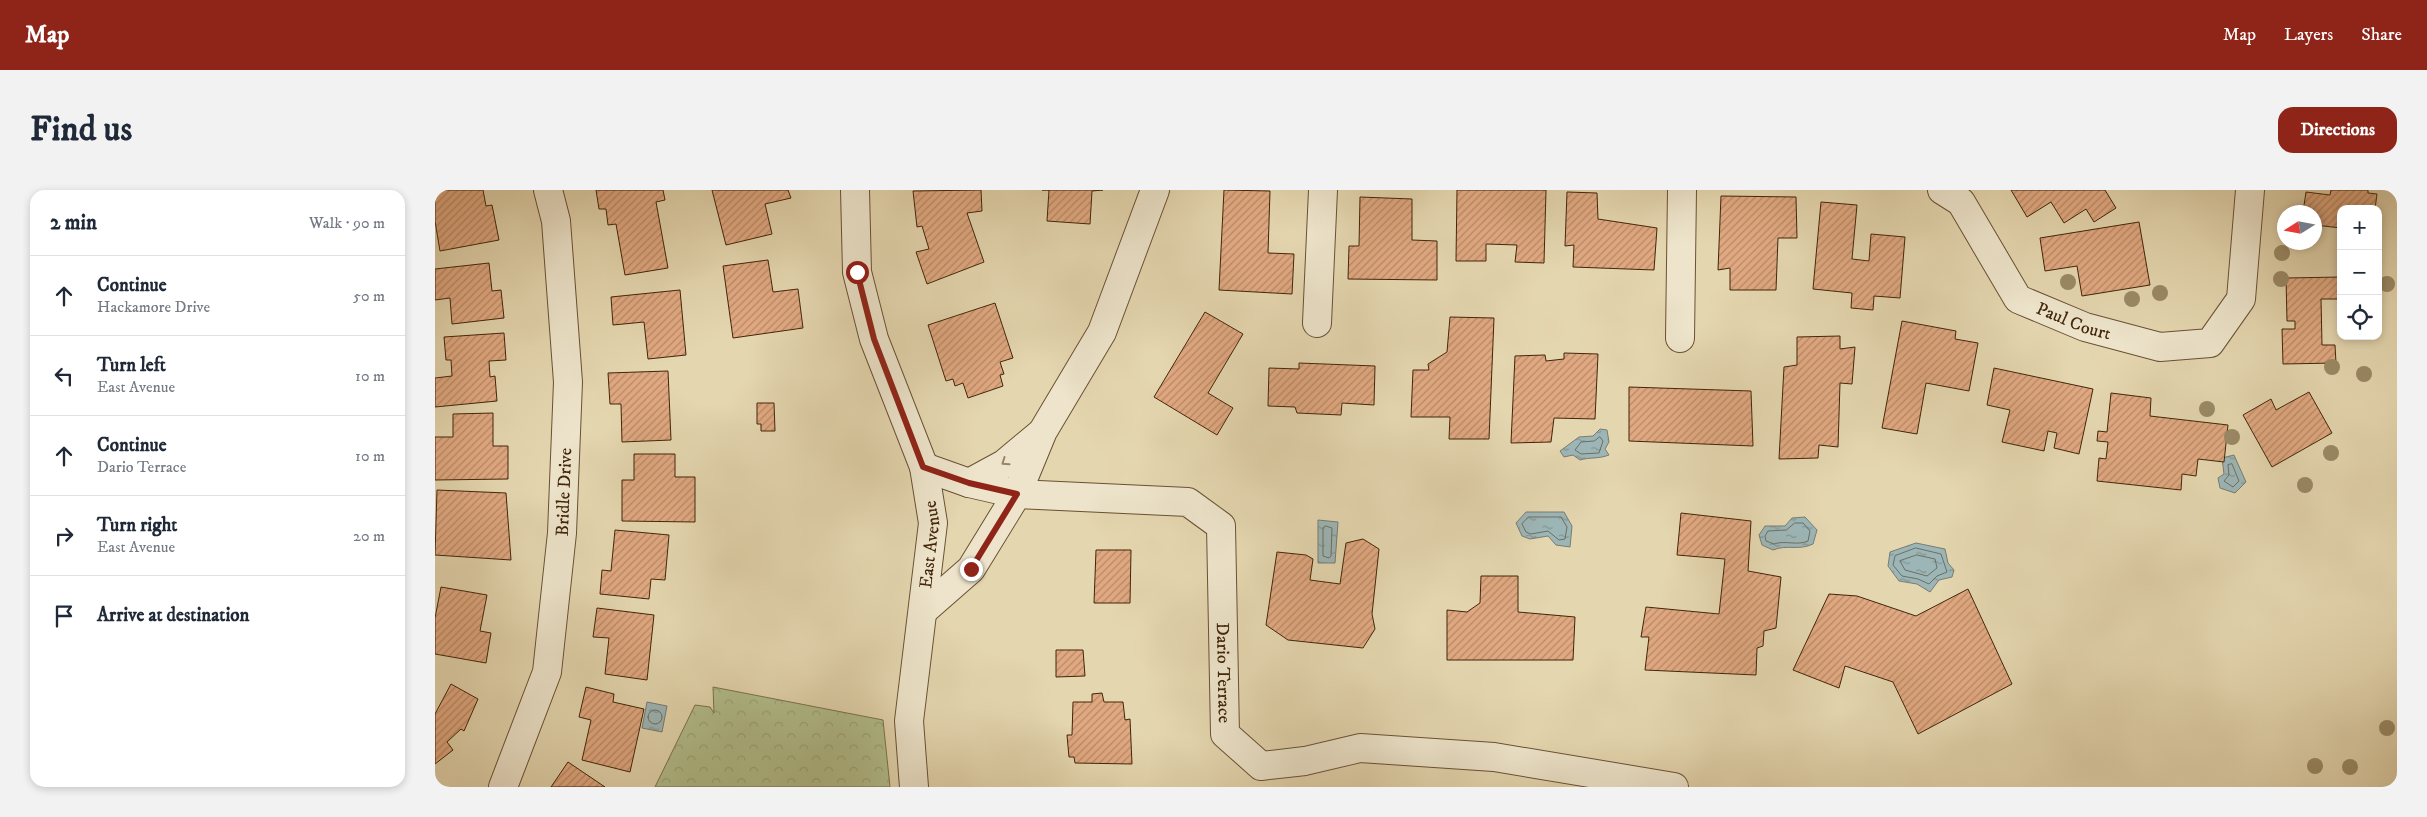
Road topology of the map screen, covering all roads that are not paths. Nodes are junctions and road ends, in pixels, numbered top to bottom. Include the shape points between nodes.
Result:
1 (548, 190) edge
2 (855, 190) edge
3 (1155, 190) edge
4 (1323, 190) edge
5 (1682, 190) edge
6 (1942, 190) edge
7 (2250, 190) edge
8 (1317, 322) dead end
9 (1680, 338) dead end
10 (1043, 431) junction
11 (923, 467) junction
12 (969, 483) junction
13 (1017, 494) junction
14 (923, 611) junction
15 (503, 787) edge
16 (914, 787) edge
17 (1674, 787) edge

1 - 15 street, Bridle Drive via 556,221 568,382 562,533 547,672
2 - 11 street, East Avenue via 857,272 874,339
3 - 10 street, East Avenue via 1101,332
4 - 8 street
5 - 9 street
6 - 7 street, Paul Court via 1961,202 2018,298 2085,327 2160,347 2210,343 2241,299
10 -> 12 street, East Avenue via 1004,464
10 - 13 street, East Avenue
11 - 12 street
11 - 14 street, East Avenue via 933,523
12 - 13 street, Dario Terrace
13 - 14 street, East Avenue via 971,569
13 - 17 street, Dario Terrace via 1188,502 1221,526 1225,734 1261,766 1305,761 1360,748 1494,757
14 - 16 street, East Avenue via 909,721

